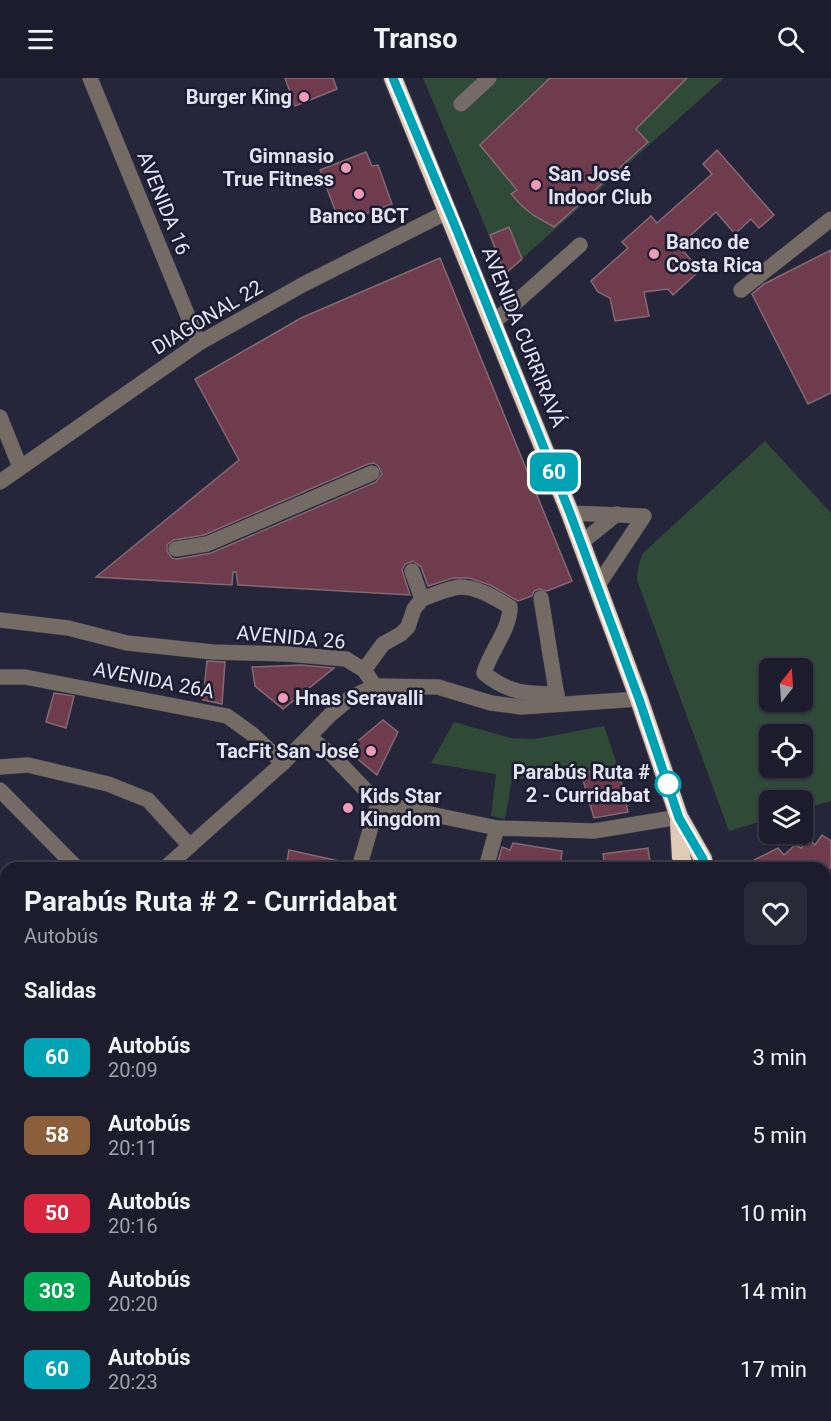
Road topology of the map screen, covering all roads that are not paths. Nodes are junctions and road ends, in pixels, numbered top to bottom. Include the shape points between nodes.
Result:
1 (90, 78) edge
2 (393, 78) edge
3 (489, 78) edge
4 (461, 104) dead end
5 (449, 211) junction
6 (831, 219) edge
7 (580, 245) dead end
8 (741, 290) dead end
9 (494, 322) junction
10 (199, 343) junction
11 (0, 417) edge
12 (20, 467) junction
13 (372, 474) dead end
14 (0, 482) edge
15 (570, 513) junction
16 (618, 514) junction
17 (582, 542) junction
18 (176, 549) dead end
19 (412, 571) dead end
20 (598, 585) junction
21 (541, 598) dead end
22 (422, 599) junction
23 (0, 620) edge
24 (364, 670) junction
25 (0, 677) edge
26 (375, 686) junction
27 (639, 699) junction
28 (558, 700) junction
29 (309, 737) junction
30 (283, 763) junction
31 (0, 767) edge
32 (0, 790) edge
33 (378, 803) junction
34 (679, 818) junction
35 (497, 828) junction
36 (190, 846) junction
37 (71, 862) edge
38 (172, 862) edge
39 (361, 862) edge
40 (488, 862) edge
41 (683, 862) edge
42 (704, 862) edge

1 - 10 street, AVENIDA 16
2 - 5 highway, AVENIDA CURRIRAVÁ
3 - 4 street
5 - 9 highway, AVENIDA CURRIRAVÁ
5 - 10 street, DIAGONAL 22 via 304,284
6 - 8 street
7 - 9 street
9 - 15 highway, AVENIDA CURRIRAVÁ
10 - 12 street, DIAGONAL 22
11 - 12 street
12 - 14 street, DIAGONAL 22
13 - 18 street via 207,544
15 - 16 street
15 - 17 highway, AVENIDA CURRIRAVÁ
16 - 17 street
16 - 20 street via 644,516
17 - 20 highway, AVENIDA CURRIRAVÁ
19 - 22 street
20 - 27 highway, AVENIDA CURRIRAVÁ
21 - 28 street
22 - 24 street via 408,627 383,644
22 - 28 street via 459,587 493,597 510,607 510,618 484,674 497,684
23 - 24 street, AVENIDA 26 via 68,628 127,643 346,659
24 - 26 street, AVENIDA 26
25 - 30 street, AVENIDA 26A via 25,677 227,716
26 - 28 street via 438,687 491,703 521,707
26 - 29 street via 350,698
27 - 28 street
27 - 34 highway, AVENIDA CURRIRAVÁ
29 - 30 street
29 - 33 street
30 - 36 street
31 - 36 street via 28,765 108,784 148,800
32 - 37 street
33 - 35 street
33 - 39 street
34 - 35 street via 585,831
34 - 41 highway, AVENIDA CURRIRAVÁ
34 - 42 highway, AVENIDA CURRIRAVÁ
35 - 40 street
36 - 38 street

